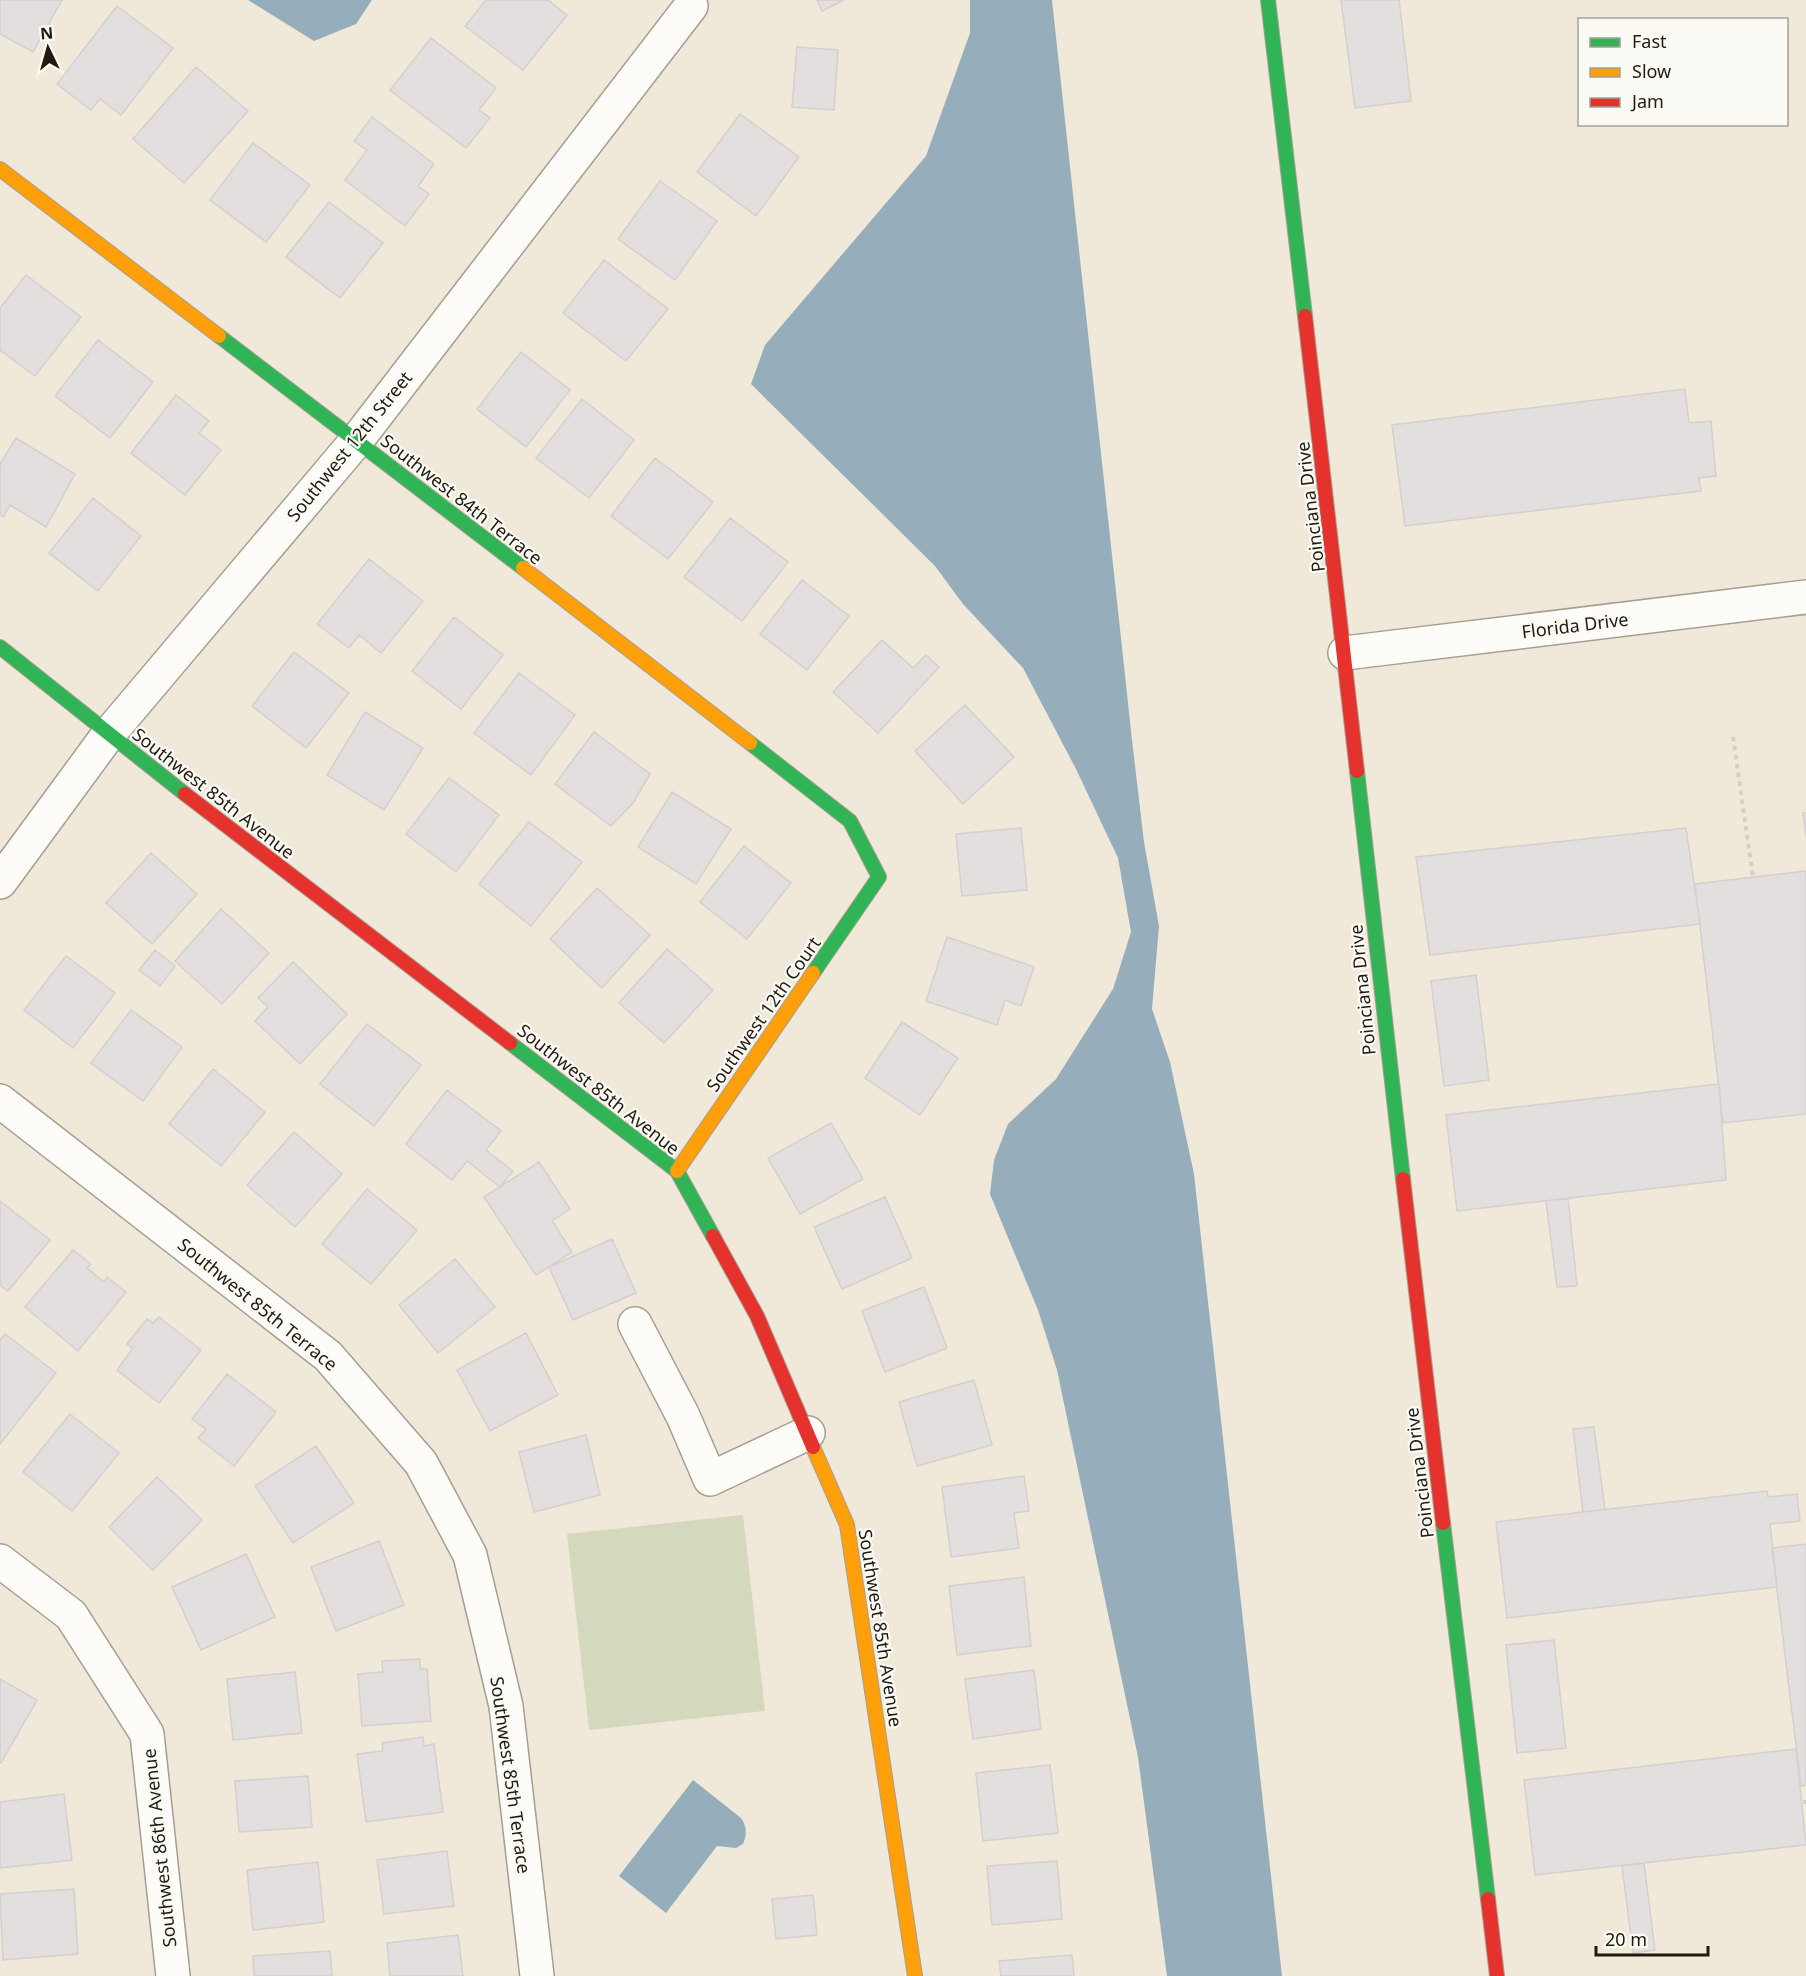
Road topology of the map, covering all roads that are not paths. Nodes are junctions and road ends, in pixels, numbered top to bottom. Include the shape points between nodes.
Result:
1 (1269, 0) edge
2 (691, 6) dead end
3 (0, 169) edge
4 (357, 440) junction
5 (1806, 597) edge
6 (0, 647) edge
7 (1345, 652) junction
8 (108, 735) junction
9 (879, 878) joint
10 (0, 882) edge
11 (0, 1101) edge
12 (677, 1171) junction
13 (635, 1324) dead end
14 (808, 1433) junction
15 (0, 1561) edge
16 (173, 1976) edge
17 (537, 1976) edge
18 (915, 1976) edge
19 (1497, 1976) edge

1 - 7 street, Poinciana Drive
2 - 4 street, Southwest 12th Street
3 - 4 street, Southwest 84th Terrace
4 - 8 street, Southwest 12th Street
4 - 9 street, Southwest 84th Terrace via 850,821
5 - 7 street, Florida Drive
6 - 8 street, Southwest 85th Avenue
7 - 19 street, Poinciana Drive via 1390,1071
8 - 10 street, Southwest 12th Street
8 - 12 street, Southwest 85th Avenue
9 - 12 street, Southwest 12th Court
11 - 17 street, Southwest 85th Terrace via 328,1356 421,1463 470,1555 506,1706
12 - 14 street, Southwest 85th Avenue via 757,1316
13 - 14 street via 683,1416 710,1479
14 - 18 street, Southwest 85th Avenue via 847,1525
15 - 16 street, Southwest 86th Avenue via 71,1615 147,1734

